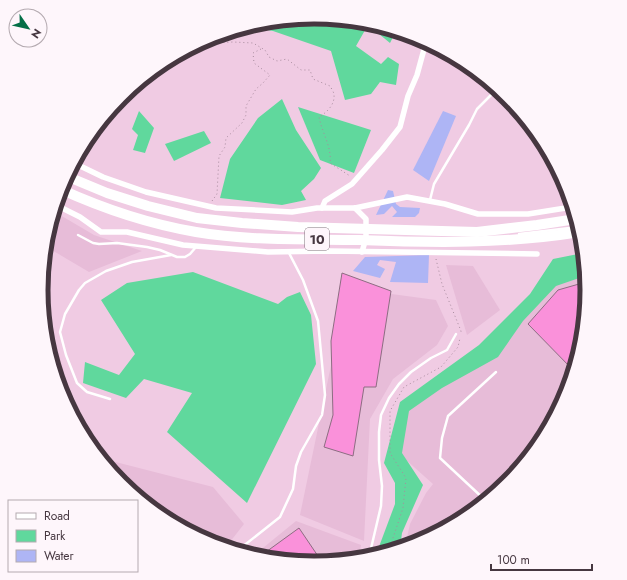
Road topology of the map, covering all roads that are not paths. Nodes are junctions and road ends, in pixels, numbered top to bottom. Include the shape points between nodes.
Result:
1 (425, 48) edge
2 (491, 92) edge
3 (79, 165) edge
4 (72, 179) edge
5 (67, 192) edge
6 (430, 200) junction
7 (61, 207) edge
8 (322, 208) junction
9 (355, 208) junction
10 (566, 208) edge
11 (570, 220) edge
12 (572, 228) edge
13 (573, 233) edge
14 (78, 235) dead end
15 (515, 235) dead end
16 (501, 236) dead end
17 (366, 238) junction
18 (197, 246) junction
19 (362, 252) junction
20 (289, 253) junction
21 (538, 254) dead end
22 (170, 255) junction
23 (456, 334) dead end
24 (496, 372) dead end
25 (110, 399) dead end
26 (481, 496) edge
27 (243, 546) edge
28 (371, 550) edge

1 - 8 street via 400,127 357,179 326,201
2 - 6 lane via 477,109 434,184
3 - 8 street via 146,192 216,208 292,212
4 - 11 highway, 10 via 148,206 197,218 242,223 477,232
5 - 13 highway, 10 via 146,221 226,236 452,243 509,241
6 - 9 street via 407,196
6 - 10 street via 478,214 528,214
7 - 18 street via 101,232 127,232
8 - 9 street
9 - 17 street via 366,220
12 - 15 lane
14 - 22 lane via 93,243 117,243 160,250
16 - 17 lane via 479,239
17 - 19 street
18 - 20 street
18 - 22 lane via 185,256
19 - 20 street
19 - 21 street
20 - 27 lane via 318,321 325,395 322,415 301,452 293,489 280,516
22 - 25 lane via 132,262 106,271 85,283 65,314 60,332 77,382 87,392
23 - 28 lane via 447,350 431,358 399,384 381,415 381,506
24 - 26 lane via 448,416 442,438 440,458

